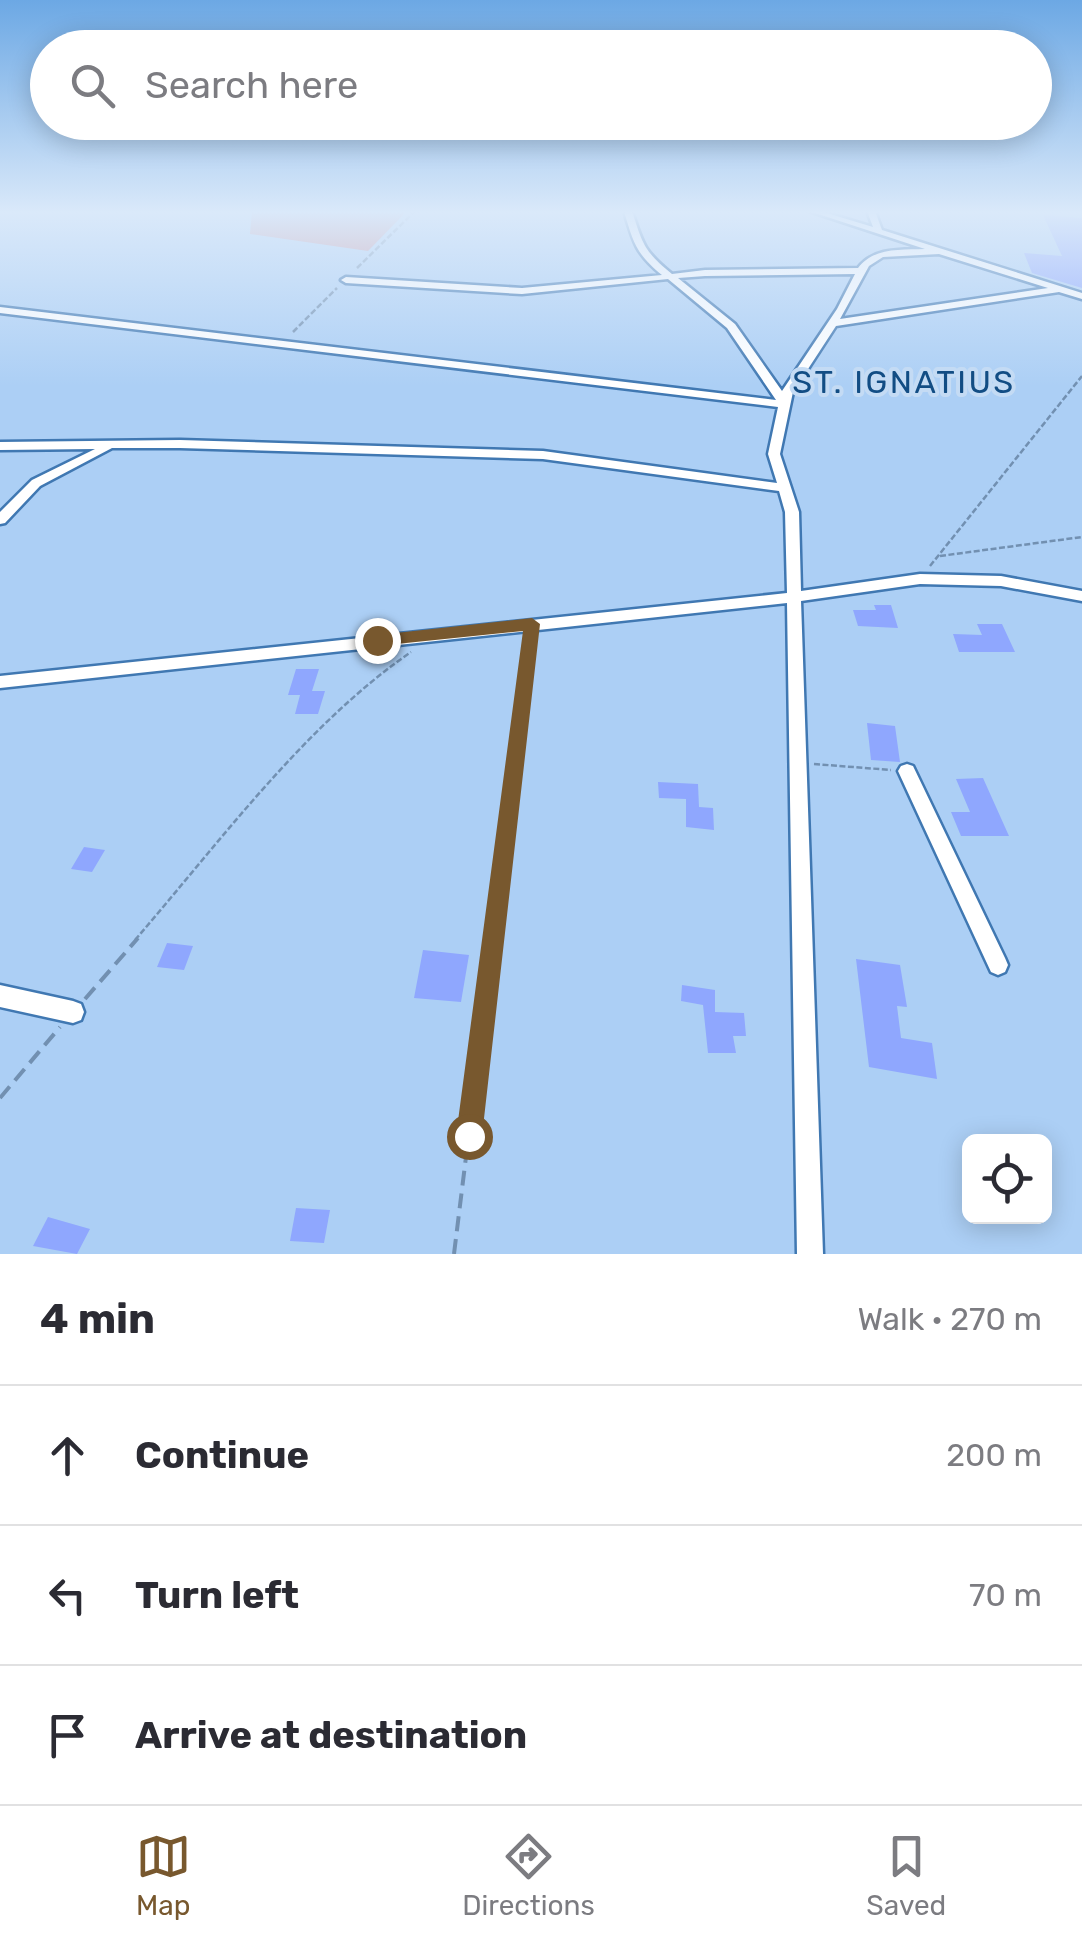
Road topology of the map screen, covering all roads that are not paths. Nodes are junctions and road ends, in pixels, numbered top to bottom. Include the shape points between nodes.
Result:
1 (659, 270) edge
2 (998, 270) edge
3 (861, 271) joint
4 (666, 277) junction
5 (346, 280) dead end
6 (1060, 289) junction
7 (1082, 296) edge
8 (0, 310) edge
9 (833, 323) junction
10 (785, 404) junction
11 (111, 445) junction
12 (0, 446) edge
13 (784, 488) junction
14 (0, 520) edge
15 (1082, 596) edge
16 (794, 598) junction
17 (0, 682) edge
18 (906, 771) road end
19 (998, 964) dead end
20 (0, 996) edge
21 (74, 1012) road end
22 (810, 1254) edge

1 - 4 street
2 - 6 street
3 - 4 street
3 - 9 street
4 - 5 street via 522,291
4 - 10 street via 731,326
6 - 7 street
6 - 9 street
8 - 10 street
9 - 10 street
10 - 13 street via 774,454
11 - 12 street
11 - 13 street via 543,455
11 - 14 street via 36,483
13 - 16 street via 792,512
15 - 16 street via 1002,580 920,579
16 - 17 street
16 - 22 street
18 - 19 street
20 - 21 street

